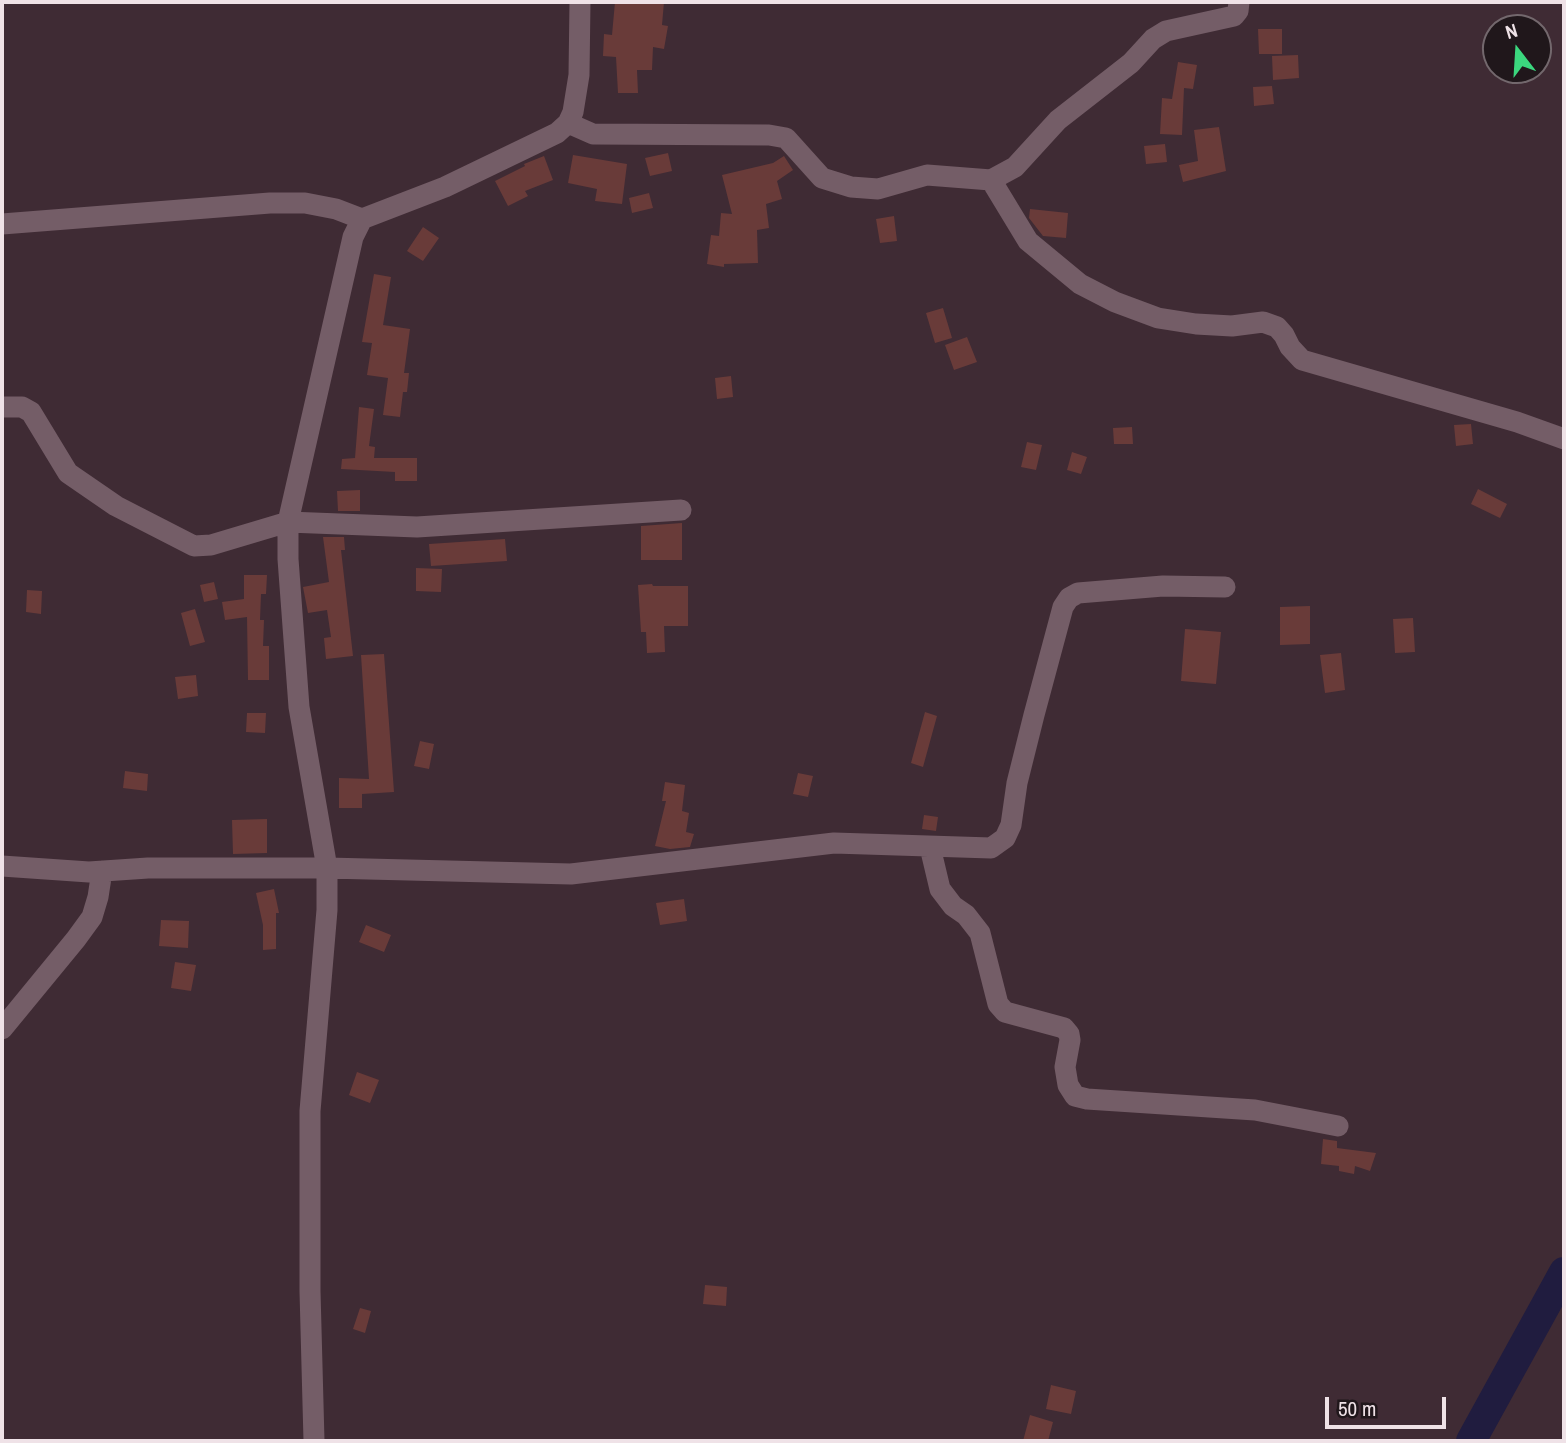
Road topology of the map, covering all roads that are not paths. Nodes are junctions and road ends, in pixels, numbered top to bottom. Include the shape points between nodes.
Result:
1 (580, 2) edge
2 (1239, 2) edge
3 (568, 122) junction
4 (991, 180) junction
5 (362, 219) junction
6 (2, 224) edge
7 (2, 407) edge
8 (1564, 439) edge
9 (681, 510) dead end
10 (288, 522) junction
11 (1225, 587) dead end
12 (930, 847) junction
13 (2, 866) edge
14 (327, 868) junction
15 (102, 871) junction
16 (2, 1029) edge
17 (1338, 1126) dead end
18 (314, 1441) edge

1 - 3 street via 579,75
2 - 4 street via 1238,11 1227,19 1166,31 1153,39 1131,63 1058,120 1015,167
3 - 4 street via 593,134 786,138 822,178 851,187 878,189 927,174
3 - 5 street via 557,132 445,187
4 - 8 street via 1028,241 1080,284 1115,302 1158,318 1196,324 1263,322 1277,327 1302,360
5 - 6 street via 305,203 271,203
5 - 10 street via 353,237
7 - 10 street via 31,412 68,473 116,506 194,546
9 - 10 street via 417,527
10 - 14 street via 299,708
11 - 12 street via 1163,586 1069,597 1034,715 1005,838 990,848
12 - 14 street via 834,843 571,874
12 - 17 street via 940,889 980,933 998,1004 1005,1012 1064,1028 1069,1034 1065,1067 1074,1096 1255,1110
13 - 15 street
14 - 15 street
14 - 18 street via 310,1111
15 - 16 street via 92,917

